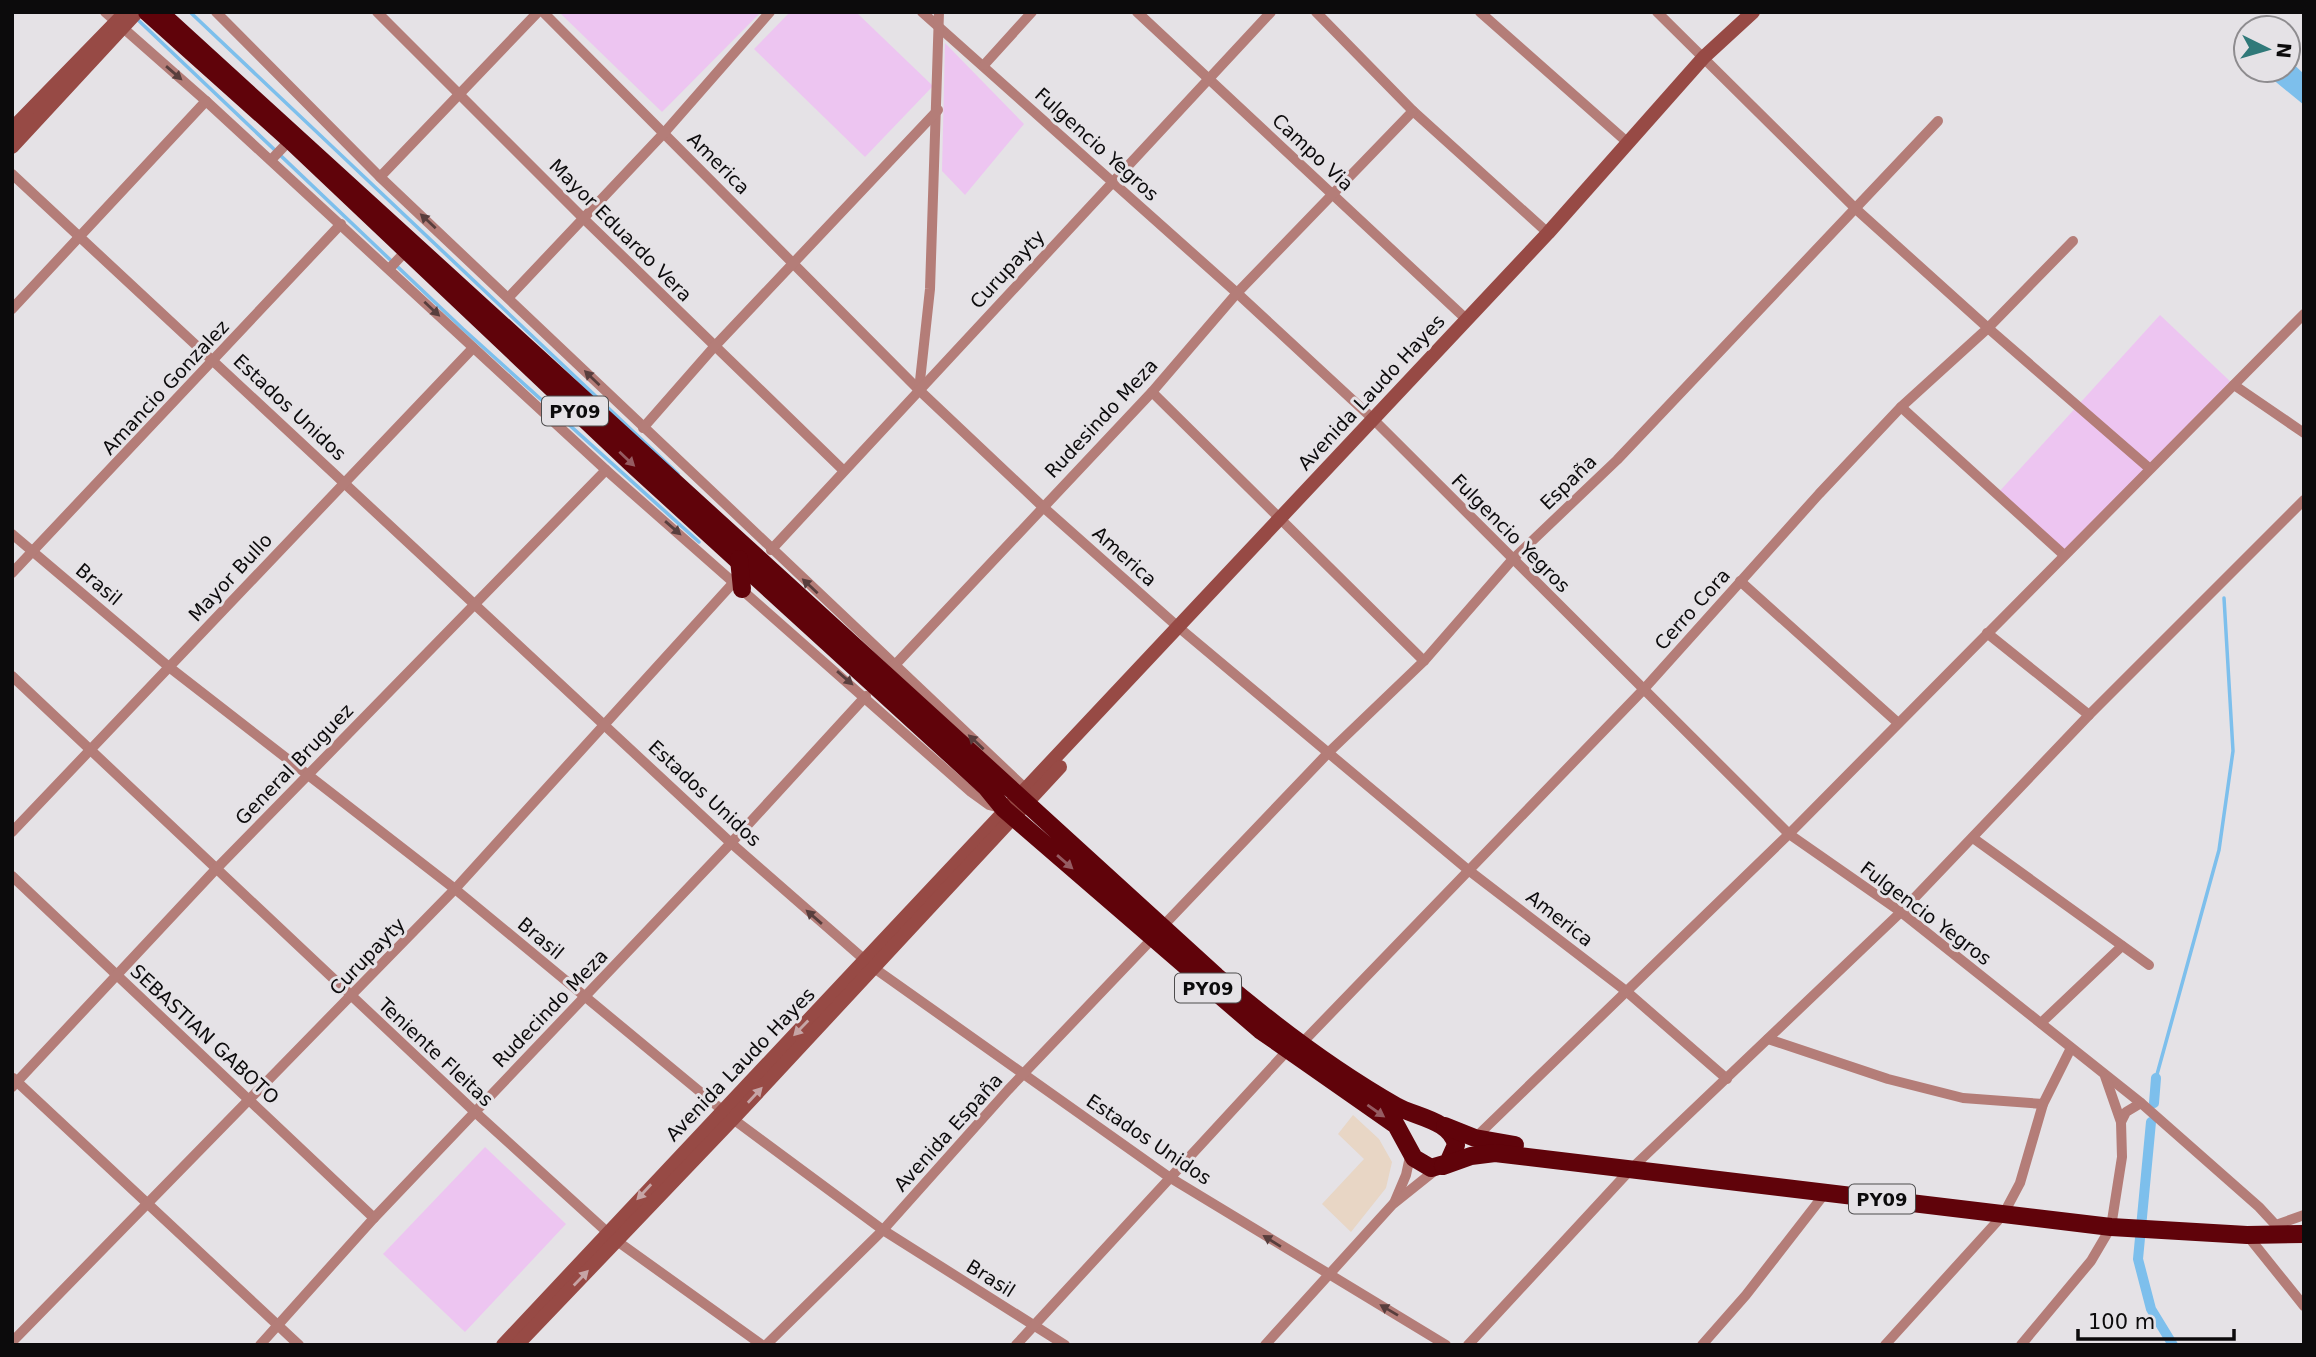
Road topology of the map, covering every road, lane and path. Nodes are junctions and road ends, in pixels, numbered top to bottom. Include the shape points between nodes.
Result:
1 (137, 12) edge
2 (147, 12) edge
3 (159, 12) edge
4 (216, 12) edge
5 (377, 12) edge
6 (541, 12) edge
7 (770, 12) edge
8 (922, 12) edge
9 (939, 12) edge
10 (1032, 12) edge
11 (1137, 12) edge
12 (1271, 12) edge
13 (1315, 12) edge
14 (1480, 12) edge
15 (1657, 12) edge
16 (1753, 12) edge
17 (117, 19) edge
18 (939, 26) junction
19 (1704, 57) junction
20 (984, 65) junction
21 (1207, 78) junction
22 (460, 92) junction
23 (206, 101) junction
24 (938, 110) junction
25 (1413, 111) junction
26 (1938, 121) dead end
27 (12, 128) edge
28 (664, 133) junction
29 (1627, 142) junction
30 (12, 147) edge
31 (280, 151) junction
32 (12, 174) edge
33 (380, 177) junction
34 (1111, 181) junction
35 (1331, 192) junction
36 (1857, 210) junction
37 (584, 219) junction
38 (341, 224) junction
39 (1548, 233) junction
40 (79, 238) junction
41 (2073, 241) dead end
42 (396, 262) junction
43 (794, 264) junction
44 (1237, 293) junction
45 (509, 297) junction
46 (12, 309) edge
47 (2304, 314) edge
48 (1465, 318) junction
49 (1989, 328) junction
50 (714, 347) junction
51 (473, 348) junction
52 (214, 361) junction
53 (2234, 385) junction
54 (919, 390) junction
55 (1152, 392) junction
56 (1901, 407) junction
57 (1374, 420) junction
58 (643, 428) junction
59 (2304, 433) edge
60 (2149, 468) junction
61 (606, 470) junction
62 (843, 470) junction
63 (344, 482) junction
64 (2304, 500) edge
65 (1042, 506) junction
66 (1281, 522) junction
67 (12, 534) edge
68 (771, 550) junction
69 (34, 552) junction
70 (2064, 555) junction
71 (739, 558) junction
72 (1512, 560) junction
73 (12, 573) edge
74 (1740, 581) junction
75 (738, 585) junction
76 (475, 603) junction
77 (1181, 629) junction
78 (1987, 633) junction
79 (1424, 661) junction
80 (894, 666) junction
81 (169, 667) junction
82 (12, 676) edge
83 (1644, 689) junction
84 (866, 696) junction
85 (2089, 715) junction
86 (1897, 722) junction
87 (607, 724) junction
88 (89, 750) junction
89 (1329, 752) junction
90 (308, 775) junction
91 (1017, 803) junction
92 (12, 832) edge
93 (1789, 834) junction
94 (1973, 838) junction
95 (731, 843) junction
96 (1467, 869) junction
97 (216, 870) junction
98 (12, 876) edge
99 (455, 889) junction
100 (1900, 912) junction
101 (1157, 933) junction
102 (2122, 946) junction
103 (870, 965) junction
104 (2148, 965) dead end
105 (117, 974) junction
106 (1626, 990) junction
107 (352, 997) junction
108 (583, 997) junction
109 (2041, 1023) junction
110 (1768, 1039) junction
111 (1294, 1048) junction
112 (2071, 1048) junction
113 (2104, 1073) junction
114 (1023, 1076) junction
115 (1727, 1079) junction
116 (14, 1083) edge
117 (249, 1099) junction
118 (2141, 1102) junction
119 (2043, 1104) junction
120 (475, 1112) junction
121 (728, 1114) junction
122 (2121, 1122) junction
123 (1439, 1124) junction
124 (1475, 1138) junction
125 (1411, 1149) junction
126 (1440, 1167) junction
127 (1632, 1168) junction
128 (1169, 1177) junction
129 (1826, 1192) junction
130 (146, 1203) junction
131 (1393, 1204) junction
132 (2003, 1215) junction
133 (2304, 1215) edge
134 (374, 1218) junction
135 (2111, 1227) junction
136 (883, 1230) junction
137 (2281, 1230) junction
138 (2304, 1234) edge
139 (2248, 1235) junction
140 (612, 1236) junction
141 (1331, 1275) junction
142 (2304, 1306) edge
143 (278, 1326) junction
144 (1034, 1326) junction
145 (12, 1342) edge
146 (509, 1344) edge
147 (260, 1345) edge
148 (299, 1345) edge
149 (764, 1345) edge
150 (1016, 1345) edge
151 (1065, 1345) edge
152 (1265, 1345) edge
153 (1446, 1345) edge
154 (1468, 1345) edge
155 (1702, 1345) edge
156 (1885, 1345) edge
157 (2021, 1345) edge

1 - 17 street
2 - 31 highway, PY09
3 - 91 highway, PY09
4 - 33 street
5 - 22 street, Mayor Eduardo Vera
6 - 22 street
6 - 28 street, America
7 - 28 street
8 - 18 street, Fulgencio Yegros
9 - 18 street
10 - 20 street
11 - 21 street, Campo Via
12 - 21 street, Curupayty
13 - 25 street
14 - 29 street
15 - 19 street
16 - 19 street, Avenida Laudo Hayes
17 -> 23 street
17 - 27 street
17 - 30 street via 110,42
18 - 20 street, Fulgencio Yegros
18 - 24 street
19 - 29 street, Avenida Laudo Hayes
19 - 36 street
20 - 34 street, Fulgencio Yegros
21 - 34 street, Curupayty
21 - 35 street, Campo Via
22 - 33 street
22 - 37 street, Mayor Eduardo Vera
23 - 31 street
23 - 40 street
24 - 43 street
24 - 54 street via 930,289
25 - 35 street, Rudesindo Meza
25 - 39 street
26 - 36 street, España
28 - 37 street
28 - 43 street, America
29 - 39 street, Avenida Laudo Hayes
31 - 38 street
31 - 42 highway, PY09
32 - 40 street, Estados Unidos
45 -> 33 street
34 - 44 street, Fulgencio Yegros
34 - 54 street, Curupayty
35 - 44 street, Rudesindo Meza
35 - 48 street, Campo Via
36 - 49 street
36 - 72 street, España via 1617,460
37 - 45 street
37 - 50 street, Mayor Eduardo Vera
38 - 42 street
38 - 52 street, Amancio Gonzalez
39 - 48 street, Avenida Laudo Hayes
40 - 46 street
40 - 52 street, Estados Unidos
41 - 49 street, Cerro Cora
42 -> 51 street
42 -> 71 highway, PY09
43 - 50 street
43 - 54 street, America
44 - 55 street, Rudesindo Meza
44 - 57 street, Fulgencio Yegros
58 -> 45 street
47 - 53 street
48 - 57 street, Avenida Laudo Hayes
49 - 56 street, Cerro Cora
49 - 60 street
50 - 58 street
50 - 62 street, Mayor Eduardo Vera
51 - 61 street
51 - 63 street, Mayor Bullo
52 - 63 street, Estados Unidos
52 - 69 street, Amancio Gonzalez
53 - 59 street
53 - 60 street
54 - 62 street, Curupayty
54 - 65 street, America
55 - 65 street, Rudesindo Meza
55 - 66 street
56 - 70 street
56 - 74 street, Cerro Cora
57 - 66 street, Avenida Laudo Hayes
57 - 72 street, Fulgencio Yegros
58 - 68 street
60 - 70 street
61 -> 75 street
61 - 76 street, General Bruguez
62 - 68 street, Curupayty
63 - 76 street, Estados Unidos
63 - 81 street, Mayor Bullo
64 - 85 street
65 - 77 street, America
65 - 80 street, Rudesindo Meza
66 - 77 street, Avenida Laudo Hayes
66 - 79 street
67 - 69 street, Brasil
80 -> 68 street
69 - 73 street, Amancio Gonzalez
69 - 81 street, Brasil
70 - 78 street
71 - 75 highway
71 - 91 highway, PY09 via 986,786
72 - 79 street, España
72 - 83 street, Fulgencio Yegros
74 - 83 street, Cerro Cora
74 - 86 street
75 -> 84 street
75 - 87 street, Curupayty
76 - 87 street, Estados Unidos
76 - 90 street, General Bruguez
77 - 89 street, America
77 - 91 street, Avenida Laudo Hayes
78 - 85 street
78 - 86 street
79 - 89 street, España
91 -> 80 street
81 - 88 street, Mayor Bullo
81 - 90 street, Brasil
82 - 88 street, Teniente Fleitas
83 - 93 street, Fulgencio Yegros
83 - 96 street, Cerro Cora
84 - 91 street via 989,805
84 - 95 street, Rudecindo Meza
85 - 94 street
86 - 93 street
87 - 95 street, Estados Unidos
87 - 99 street, Curupayty
88 - 92 street, Mayor Bullo
88 - 97 street, Teniente Fleitas
89 - 96 street, America
89 - 101 street, España
90 - 97 street, General Bruguez
90 - 99 street, Brasil
91 - 101 highway, PY09
91 - 103 street, Avenida Laudo Hayes
93 - 100 street, Fulgencio Yegros
93 - 106 street
94 - 100 street
94 - 102 street
103 -> 95 street, Estados Unidos
95 - 108 street, Rudecindo Meza
96 - 106 street, America
96 - 111 street, Cerro Cora
97 - 105 street, General Bruguez
97 - 107 street, Teniente Fleitas
98 - 105 street, SEBASTIAN GABOTO
99 - 107 street, Curupayty
99 - 108 street, Brasil
100 - 109 street, Fulgencio Yegros
100 - 110 street
101 - 111 highway, PY09 via 1264,1017
101 - 114 street, Avenida España
102 - 104 street
102 - 109 street
103 - 114 street, Estados Unidos
103 - 121 street, Avenida Laudo Hayes
105 - 116 street, General Bruguez
105 - 117 street, SEBASTIAN GABOTO
106 - 115 street, America
106 - 124 street
107 - 117 street, Curupayty
107 - 120 street, Teniente Fleitas
108 - 120 street, Rudecindo Meza
108 - 121 street, Brasil
109 - 112 street, Fulgencio Yegros
110 - 115 street
110 - 119 street via 1951,1095
111 - 123 highway, PY09 via 1389,1102
111 -> 125 highway, PY09 via 1396,1125
111 - 128 street, Cerro Cora
112 - 113 street, Fulgencio Yegros
112 - 119 street
113 - 118 street, Fulgencio Yegros
113 - 122 street
114 - 128 street, Estados Unidos
114 - 136 street, Avenida España
115 - 127 street
116 - 130 street
117 - 130 street, Curupayty
117 - 134 street, SEBASTIAN GABOTO
118 - 122 street via 2126,1112
118 - 137 street, Fulgencio Yegros
119 - 132 street via 2020,1183
120 - 134 street, Rudecindo Meza
120 - 140 street, Teniente Fleitas
121 - 136 street, Brasil
121 - 140 street, Avenida Laudo Hayes
122 - 135 street via 2122,1157
123 - 124 highway, PY09
123 - 125 highway via 1420,1127
123 - 126 highway via 1452,1133 1456,1145 1452,1157
124 - 127 highway, PY09 via 1600,1158
125 - 126 highway, PY09 via 1419,1163
125 - 131 street
126 - 127 highway, PY09 via 1495,1153
126 - 131 street
127 - 129 highway, PY09
127 - 154 street
141 -> 128 street, Estados Unidos
128 - 144 street, Cerro Cora
129 - 132 highway, PY09
129 - 155 street
130 - 143 street
130 - 145 street, Curupayty
131 - 141 street
132 - 135 highway, PY09
132 - 156 street
133 - 137 street
134 - 143 street, Rudecindo Meza
135 - 139 highway, PY09
135 - 157 street via 2091,1261
136 - 144 street, Brasil
136 - 149 street, Avenida España
137 - 138 highway, PY09
137 - 139 highway, PY09
139 - 142 street
140 - 146 street, Avenida Laudo Hayes
140 - 149 street, Teniente Fleitas
141 - 152 street
153 -> 141 street, Estados Unidos
143 - 147 street, Rudecindo Meza
143 - 148 street
144 - 150 street, Cerro Cora
144 - 151 street, Brasil

